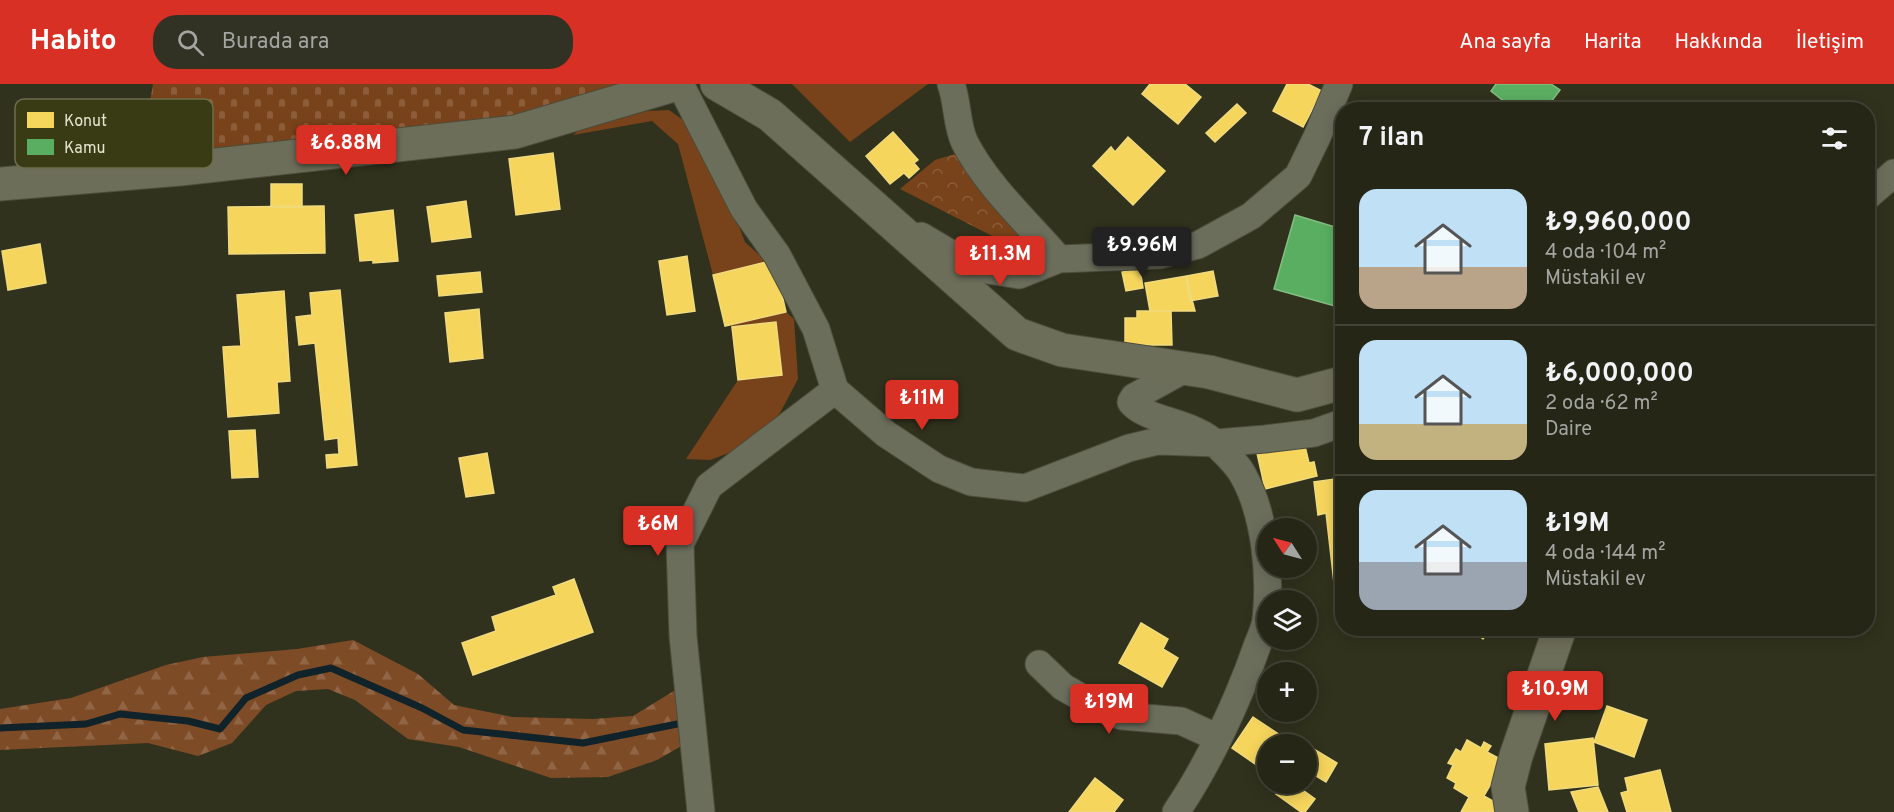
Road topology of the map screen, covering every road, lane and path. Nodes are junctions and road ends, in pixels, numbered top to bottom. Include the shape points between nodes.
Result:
1 (679, 84) edge
2 (717, 84) edge
3 (951, 84) edge
4 (1339, 84) edge
5 (213, 165) edge
6 (189, 168) edge
7 (1894, 173) edge
8 (0, 184) edge
9 (1875, 190) edge
10 (868, 205) junction
11 (1059, 259) junction
12 (1185, 369) junction
13 (1335, 384) edge
14 (835, 390) junction
15 (1335, 426) edge
16 (1216, 443) junction
17 (1557, 636) edge
18 (1040, 664) dead end
19 (1216, 737) junction
20 (701, 812) edge
21 (1176, 812) edge
22 (1512, 812) edge

1 - 5 street via 515,132
1 - 14 street via 744,209 777,255 816,329
2 - 10 street via 770,115
3 - 11 street via 963,140 979,168
4 - 11 street via 1298,176 1251,216 1198,244 1160,255
6 - 8 street
7 - 9 street
10 - 11 street via 975,268 1019,275
10 - 12 street via 1017,334 1062,350
12 - 13 street via 1297,395
12 - 16 street via 1131,402 1138,412 1185,426
14 - 16 street via 886,434 939,469 971,482 995,486 1025,488 1129,448 1158,441
14 - 20 street via 709,486 680,544 683,636
15 - 16 street via 1314,433
16 - 19 street via 1244,476 1266,549 1266,621 1248,671
17 - 22 street via 1508,787
18 - 19 street via 1063,687 1100,708 1122,716 1181,721
19 - 21 street

